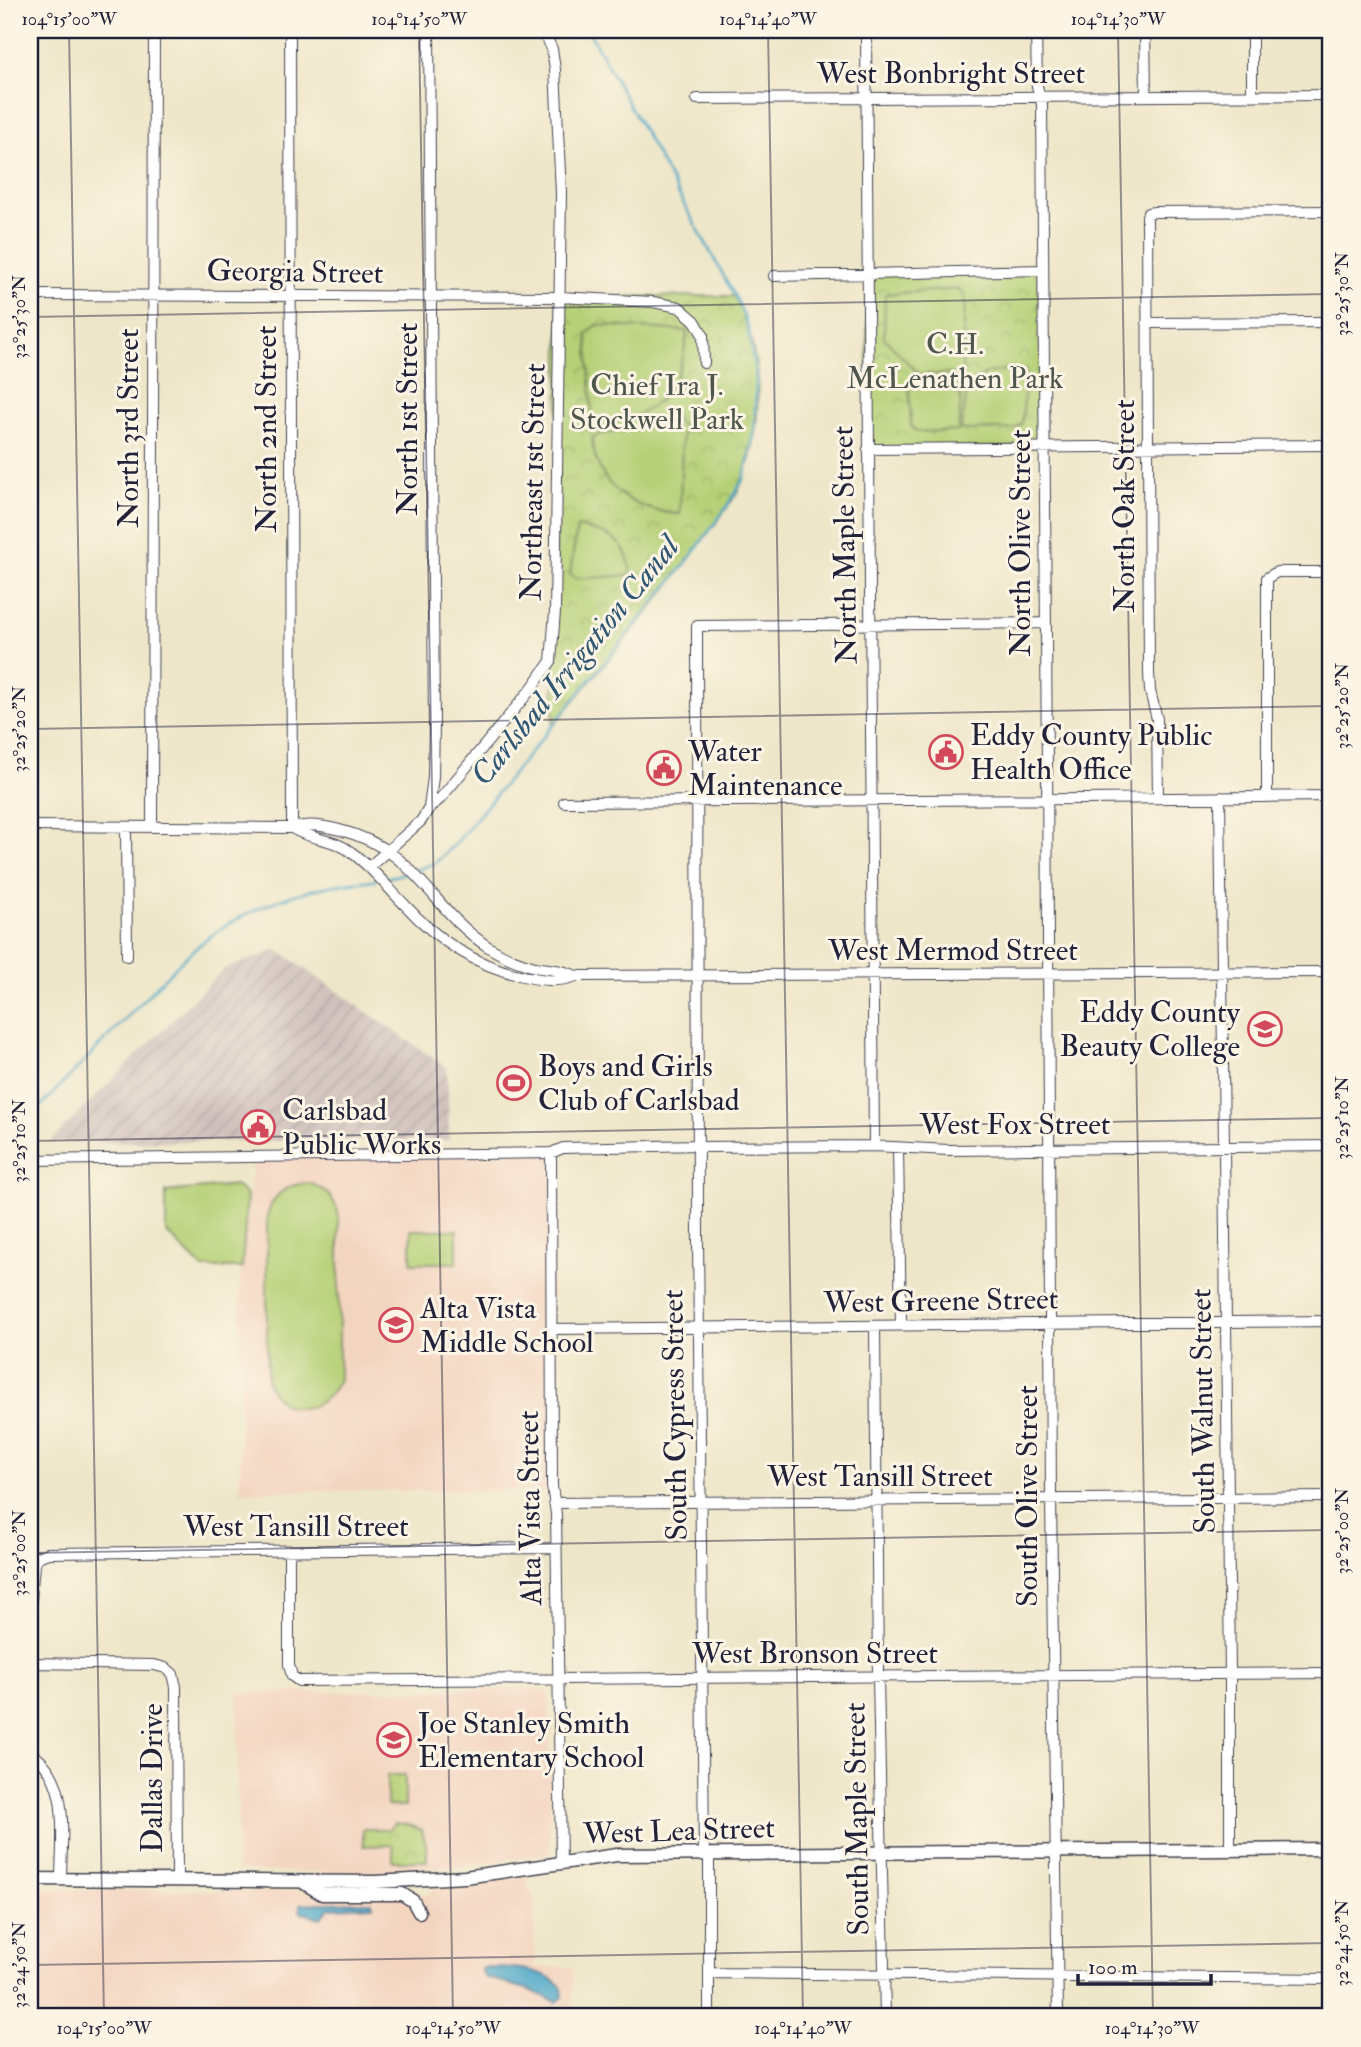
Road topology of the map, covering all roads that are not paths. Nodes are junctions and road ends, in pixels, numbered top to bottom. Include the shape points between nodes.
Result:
1 (154, 30) edge
2 (290, 30) edge
3 (429, 30) edge
4 (543, 30) edge
5 (866, 30) edge
6 (1037, 30) edge
7 (1146, 30) edge
8 (1252, 30) edge
9 (1331, 94) edge
10 (1146, 96) junction
11 (1252, 96) junction
12 (1040, 97) junction
13 (867, 98) junction
14 (697, 99) dead end
15 (1331, 211) edge
16 (1043, 270) junction
17 (866, 275) junction
18 (774, 276) dead end
19 (30, 295) edge
20 (153, 295) junction
21 (290, 297) junction
22 (560, 297) junction
23 (430, 298) junction
24 (1331, 322) edge
25 (1147, 323) junction
26 (704, 363) dead end
27 (1331, 445) edge
28 (1044, 447) junction
29 (1149, 447) junction
30 (868, 449) junction
31 (1331, 572) edge
32 (870, 624) junction
33 (1045, 624) junction
34 (1331, 796) edge
35 (1220, 797) junction
36 (1267, 797) junction
37 (1158, 798) junction
38 (872, 799) junction
39 (1046, 799) junction
40 (698, 801) junction
41 (564, 802) dead end
42 (429, 808) junction
43 (30, 826) edge
44 (126, 827) junction
45 (152, 827) junction
46 (292, 828) junction
47 (393, 853) junction
48 (369, 867) junction
49 (127, 956) dead end
50 (1223, 972) junction
51 (1331, 972) edge
52 (1049, 973) junction
53 (872, 975) junction
54 (576, 976) junction
55 (696, 976) junction
56 (699, 1146) junction
57 (874, 1146) junction
58 (1331, 1146) edge
59 (1224, 1147) junction
60 (898, 1149) junction
61 (1051, 1149) junction
62 (551, 1153) junction
63 (30, 1160) edge
64 (1331, 1321) edge
65 (1226, 1323) junction
66 (1051, 1324) junction
67 (901, 1325) junction
68 (875, 1326) junction
69 (699, 1327) junction
70 (551, 1329) junction
71 (1331, 1497) edge
72 (1227, 1498) junction
73 (1051, 1499) junction
74 (877, 1500) junction
75 (701, 1502) junction
76 (554, 1503) junction
77 (556, 1548) junction
78 (289, 1551) junction
79 (30, 1609) edge
80 (30, 1663) edge
81 (1331, 1673) edge
82 (1230, 1674) junction
83 (1054, 1676) junction
84 (878, 1677) junction
85 (703, 1678) junction
86 (558, 1681) junction
87 (30, 1753) edge
88 (1331, 1849) edge
89 (1230, 1850) junction
90 (1056, 1851) junction
91 (882, 1852) junction
92 (707, 1854) junction
93 (561, 1862) junction
94 (30, 1879) edge
95 (61, 1880) junction
96 (177, 1881) junction
97 (304, 1882) junction
98 (419, 1912) dead end
99 (709, 1973) junction
100 (884, 1974) junction
101 (1058, 1976) junction
102 (1331, 1979) edge
103 (709, 2017) edge
104 (885, 2017) edge
105 (1058, 2017) edge

1 - 20 street, North 3rd Street
2 - 21 street, North 2nd Street
3 - 23 street, North 1st Street
4 - 22 street, Northeast 1st Street via 555,68 560,142
5 - 13 street, North Maple Street
6 - 12 street, North Olive Street
7 - 10 street
8 - 11 street
9 - 11 street, West Bonbright Street
10 - 11 street, West Bonbright Street
10 - 12 street, West Bonbright Street
12 - 13 street, West Bonbright Street
12 - 16 street, North Olive Street
13 - 14 street, West Bonbright Street
13 - 17 street, North Maple Street
15 - 25 street, North Oak Street via 1148,213
16 - 17 street
16 - 28 street, North Olive Street
17 - 18 street
17 - 30 street, North Maple Street
19 - 20 street, Georgia Street
20 - 21 street, Georgia Street
20 - 45 street, North 3rd Street
21 - 23 street, Georgia Street
21 - 46 street, North 2nd Street
22 - 23 street, Georgia Street
22 - 26 street, Georgia Street via 678,307 704,335
22 - 42 street, Northeast 1st Street via 552,658 532,688
23 - 42 street, North 1st Street via 434,724
24 - 25 street
25 - 29 street, North Oak Street
27 - 29 street
28 - 29 street
28 - 30 street
28 - 33 street, North Olive Street
29 - 37 street, North Oak Street via 1150,682 1157,719
30 - 32 street, North Maple Street
31 - 36 street via 1277,572 1267,582
32 - 33 street
32 - 38 street, North Maple Street
32 - 40 street, South Cypress Street via 698,626
33 - 39 street, North Olive Street
34 - 36 street
35 - 36 street
35 - 37 street
35 - 50 street, South Walnut Street
37 - 39 street
38 - 39 street
38 - 40 street
38 - 53 street, North Maple Street
39 - 52 street, North Olive Street
40 - 41 street
40 - 55 street, South Cypress Street
42 - 47 street, Northeast 1st Street
43 - 44 street
44 - 45 street
44 - 49 street
45 - 46 street
46 - 47 street via 334,828
46 - 48 street via 344,846
47 - 48 street, Northeast 1st Street
47 - 54 street via 464,928 492,949 523,963
48 - 54 street via 426,926 472,958 535,978 564,981
50 - 51 street, West Mermod Street
50 - 52 street, West Mermod Street
50 - 59 street, South Walnut Street
52 - 53 street, West Mermod Street
52 - 61 street, South Olive Street
53 - 55 street, West Mermod Street
53 - 57 street
54 - 55 street, West Mermod Street
55 - 56 street, South Cypress Street
56 - 57 street, West Fox Street
56 - 62 street, West Fox Street via 563,1148
56 - 69 street, South Cypress Street
57 - 60 street, West Fox Street
58 - 59 street, West Fox Street
59 - 61 street, West Fox Street
59 - 65 street, South Walnut Street
60 - 61 street, West Fox Street
60 - 67 street
61 - 66 street, South Olive Street
62 - 63 street, West Fox Street
62 - 70 street, Alta Vista Street
64 - 65 street, West Greene Street
65 - 66 street, West Greene Street
65 - 72 street, South Walnut Street
66 - 67 street, West Greene Street
66 - 73 street, South Olive Street
67 - 68 street, West Greene Street
68 - 69 street, West Greene Street
68 - 74 street, South Maple Street
69 - 70 street, West Greene Street
69 - 75 street, South Cypress Street
70 - 76 street, Alta Vista Street
71 - 72 street, West Tansill Street
72 - 73 street, West Tansill Street
72 - 82 street, South Walnut Street
73 - 74 street, West Tansill Street
73 - 83 street, South Olive Street
74 - 75 street, West Tansill Street
74 - 84 street, South Maple Street
75 - 76 street, West Tansill Street
75 - 85 street, South Cypress Street
76 - 77 street, Alta Vista Street
77 - 78 street, West Tansill Street
77 - 86 street, Alta Vista Street
78 - 79 street, West Tansill Street via 48,1553 37,1557 34,1565
78 - 86 street, West Bronson Street via 289,1665 299,1681
80 - 96 street, Dallas Drive via 154,1665 173,1674
81 - 82 street, West Bronson Street
82 - 83 street, West Bronson Street
82 - 89 street, South Walnut Street
83 - 84 street, West Bronson Street
83 - 90 street, South Olive Street
84 - 85 street, West Bronson Street
84 - 91 street, South Maple Street
85 - 86 street, West Bronson Street
85 - 92 street, South Cypress Street
86 - 93 street, Alta Vista Street
87 - 95 street via 47,1766 59,1788
88 - 89 main road, West Lea Street
89 - 90 main road, West Lea Street
90 - 91 main road, West Lea Street
90 - 101 street, South Olive Street
91 - 92 main road, West Lea Street
91 - 100 street, South Maple Street
92 - 93 main road, West Lea Street
92 - 99 street, South Cypress Street
93 - 97 main road, West Lea Street via 427,1880
94 - 95 main road, West Lea Street
95 - 96 main road, West Lea Street
96 - 97 main road, West Lea Street
97 - 98 main road via 322,1894 402,1894
99 - 100 street
99 - 103 street, South Cypress Street
100 - 101 street
100 - 104 street, South Maple Street
101 - 102 street
101 - 105 street, South Olive Street

